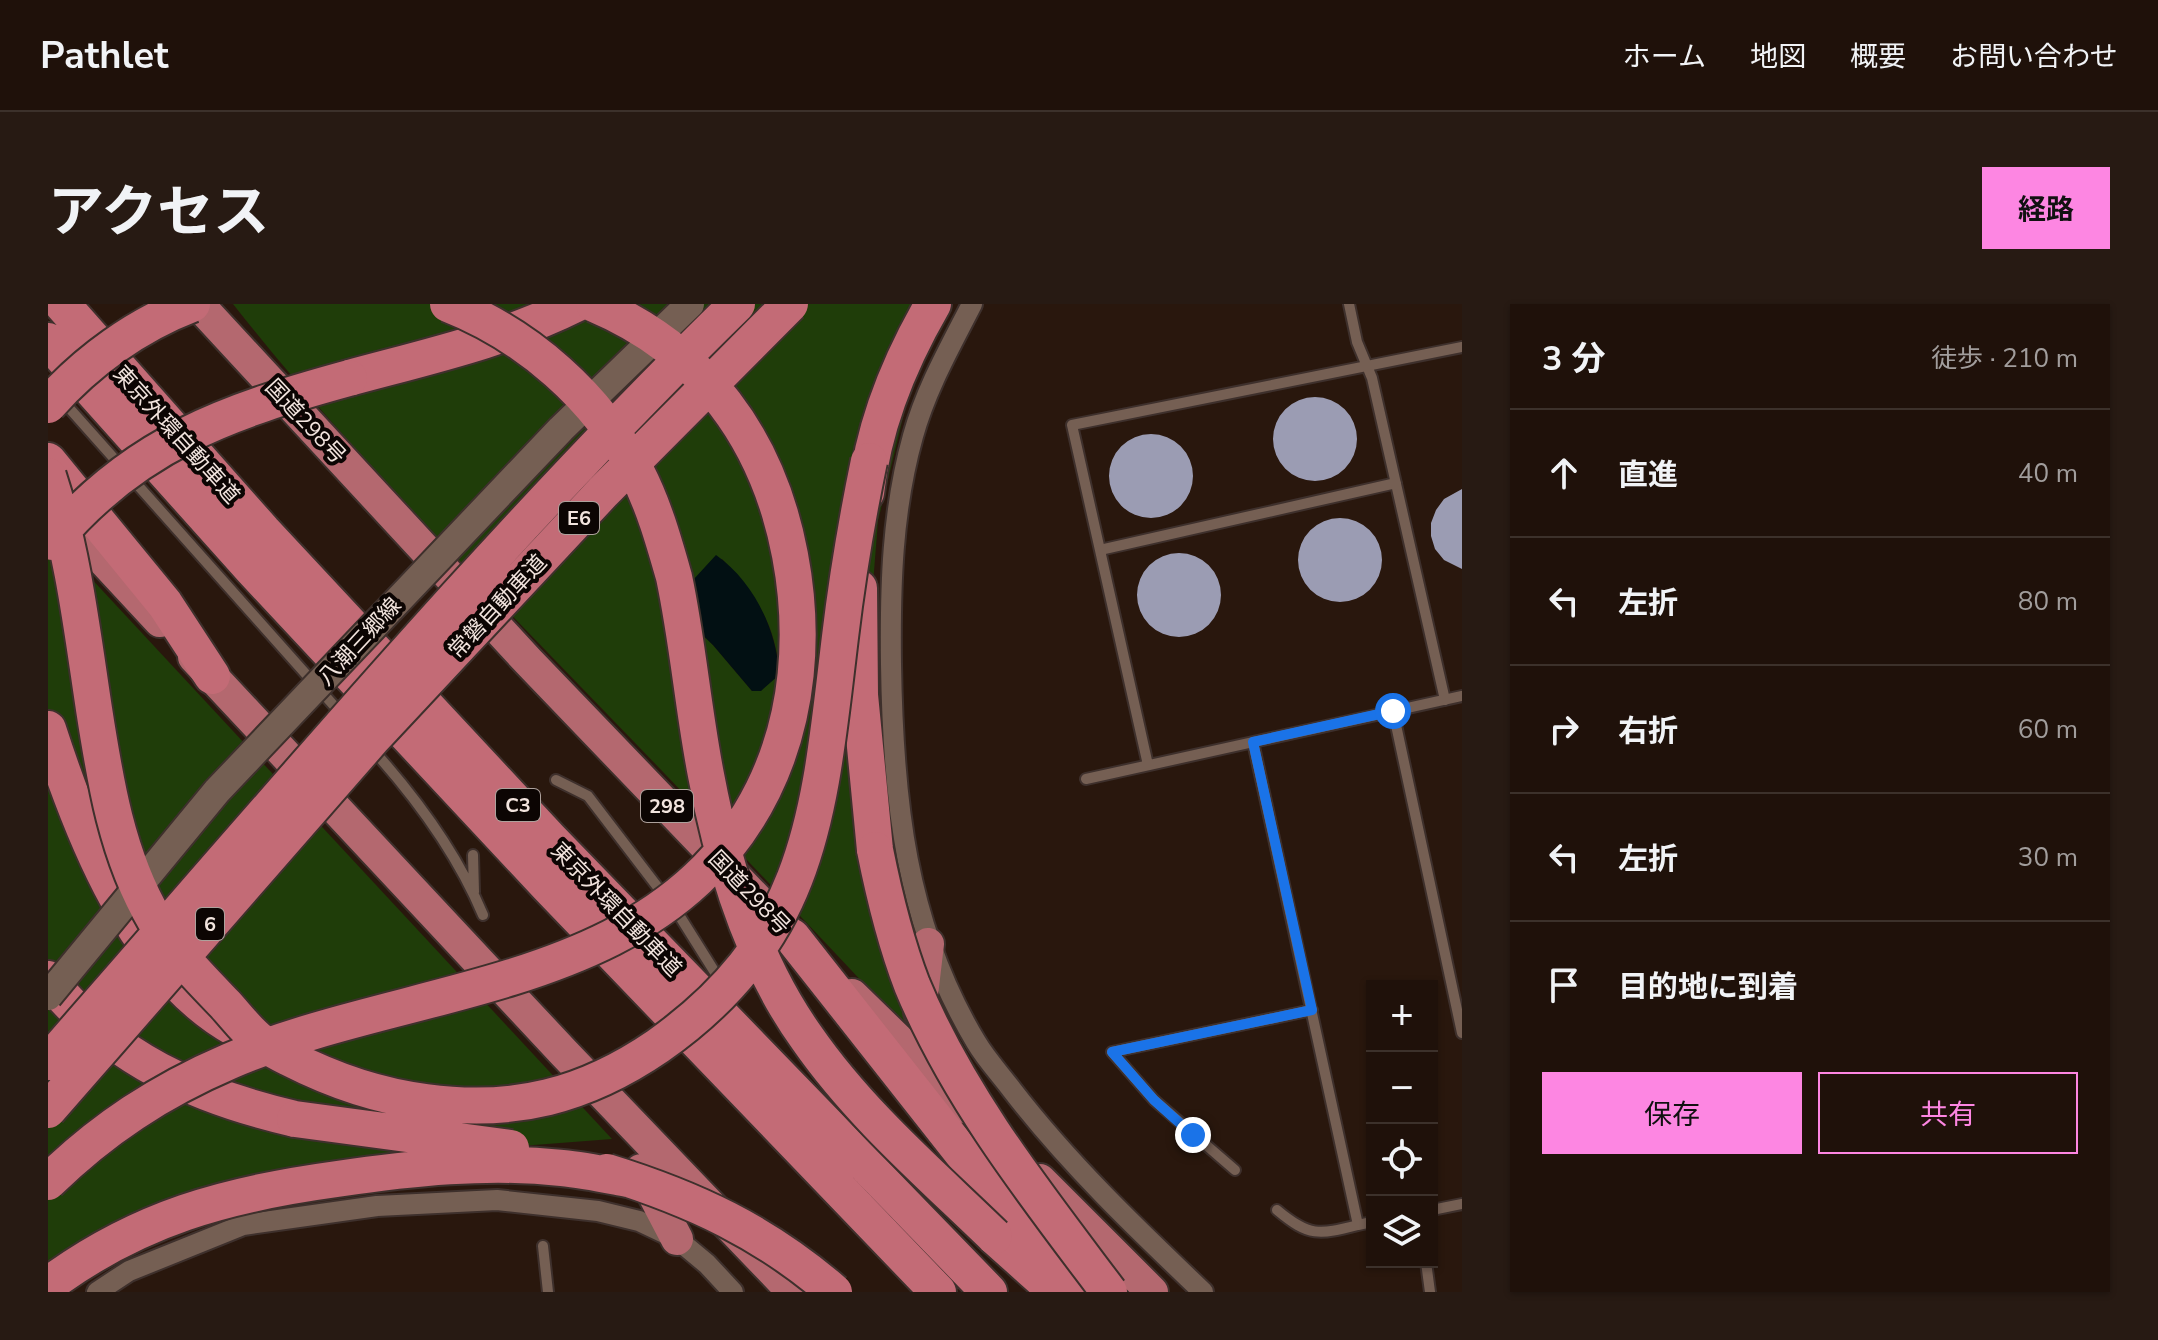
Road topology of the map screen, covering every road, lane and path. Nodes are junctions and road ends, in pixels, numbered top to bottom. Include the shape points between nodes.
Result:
1 (62, 304) edge
2 (448, 304) edge
3 (576, 304) edge
4 (594, 304) edge
5 (690, 304) edge
6 (737, 304) edge
7 (790, 304) edge
8 (933, 304) edge
9 (972, 304) edge
10 (1349, 304) edge
11 (203, 309) edge
12 (48, 341) edge
13 (1462, 347) edge
14 (1367, 366) junction
15 (48, 383) edge
16 (48, 405) edge
17 (48, 461) edge
18 (869, 461) junction
19 (48, 476) edge
20 (1396, 483) junction
21 (48, 501) edge
22 (48, 546) edge
23 (1100, 550) junction
24 (212, 676) junction
25 (1462, 696) edge
26 (1445, 700) junction
27 (1393, 711) junction
28 (364, 726) junction
29 (48, 729) edge
30 (1253, 742) junction
31 (1148, 765) junction
32 (1086, 779) dead end
33 (556, 780) dead end
34 (473, 855) dead end
35 (474, 894) junction
36 (483, 915) dead end
37 (792, 937) junction
38 (928, 944) junction
39 (48, 979) edge
40 (48, 996) edge
41 (733, 1001) dead end
42 (1312, 1010) junction
43 (747, 1026) dead end
44 (1462, 1033) edge
45 (262, 1043) junction
46 (564, 1053) junction
47 (915, 1055) junction
48 (48, 1062) edge
49 (767, 1064) junction
50 (48, 1110) edge
51 (1235, 1170) dead end
52 (628, 1179) junction
53 (48, 1182) edge
54 (1462, 1204) edge
55 (1438, 1209) edge
56 (1277, 1210) dead end
57 (1366, 1223) edge
58 (1358, 1225) junction
59 (677, 1239) junction
60 (543, 1246) dead end
61 (1427, 1268) edge
62 (48, 1285) edge
63 (97, 1292) edge
64 (548, 1292) edge
65 (733, 1292) edge
66 (793, 1292) edge
67 (834, 1292) edge
68 (938, 1292) edge
69 (989, 1292) edge
70 (1055, 1292) edge
71 (1080, 1292) edge
72 (1109, 1292) edge
73 (1152, 1292) edge
74 (1203, 1292) edge
75 (1430, 1292) edge

1 - 49 highway, 東京外環自動車道 / C3 via 263,531
2 - 70 highway, bridge via 522,343 548,364 596,411 638,474 674,577 705,774 727,861 749,927 805,1035 855,1100
3 - 22 highway, bridge via 484,341 212,422 140,460 83,507
4 - 53 highway, bridge via 667,344 697,370 745,430 777,499 798,606 796,679 781,746 755,805 687,889 625,933 519,975 345,1020 232,1061 143,1104
5 - 40 main road, 八潮三郷線, bridge via 561,429 217,791
6 - 28 highway, 常磐自動車道 / E6, bridge via 581,463
7 - 28 highway, 常磐自動車道 / E6, bridge
8 - 18 highway via 895,384
9 - 38 street via 936,373 913,435 895,514 890,585 894,769 903,844
10 - 14 lane
11 - 16 highway, bridge via 147,325 116,344
11 - 37 highway, 国道298号 / 298
12 - 68 highway, 東京外環自動車道 / C3 via 495,829
13 - 14 lane
14 - 20 lane
14 - 23 lane via 1072,425
15 - 35 lane via 399,779 438,829
17 - 24 highway via 165,604
18 - 45 highway, bridge via 812,827 801,866 769,934 721,993 669,1038 617,1072 574,1091 519,1104 447,1105 371,1092
18 - 72 highway, bridge via 858,602 859,680 875,850 892,924 912,983 961,1082
19 - 45 highway, bridge via 74,577 101,760 129,864 173,946
20 - 23 lane
20 - 26 lane
21 - 24 highway
23 - 31 lane
24 - 46 highway
25 - 26 lane
26 - 27 lane
27 - 30 lane
27 - 44 lane
28 - 48 highway, 6, bridge
28 - 50 highway, 6, bridge
29 - 45 highway, bridge via 90,843 127,915 194,998 223,1022
30 - 31 lane
30 - 42 lane
31 - 32 lane
33 - 41 lane via 588,796 679,915
34 - 35 lane
35 - 36 lane
37 - 47 highway, 国道298号 / 298
37 - 71 highway via 974,1168
38 - 47 highway
38 - 74 street via 978,1045 1031,1115 1100,1193
39 - 52 highway, bridge via 93,1028 127,1053 249,1109 520,1150
42 - 51 lane via 1112,1052 1154,1100
42 - 58 lane
43 - 49 lane
46 - 59 highway via 631,1150
46 - 66 highway
47 - 73 highway, 国道298号 / 298
49 - 69 highway, 東京外環自動車道 / C3
52 - 62 highway, bridge via 564,1168 488,1165 361,1175 271,1189 226,1198 145,1227
52 - 67 highway, bridge via 739,1224
54 - 55 lane
56 - 58 lane via 1297,1227 1317,1233
57 - 58 lane
59 - 63 street via 639,1221 598,1211 497,1200 377,1206 243,1225 129,1271
59 - 65 street
60 - 64 lane
61 - 75 lane

